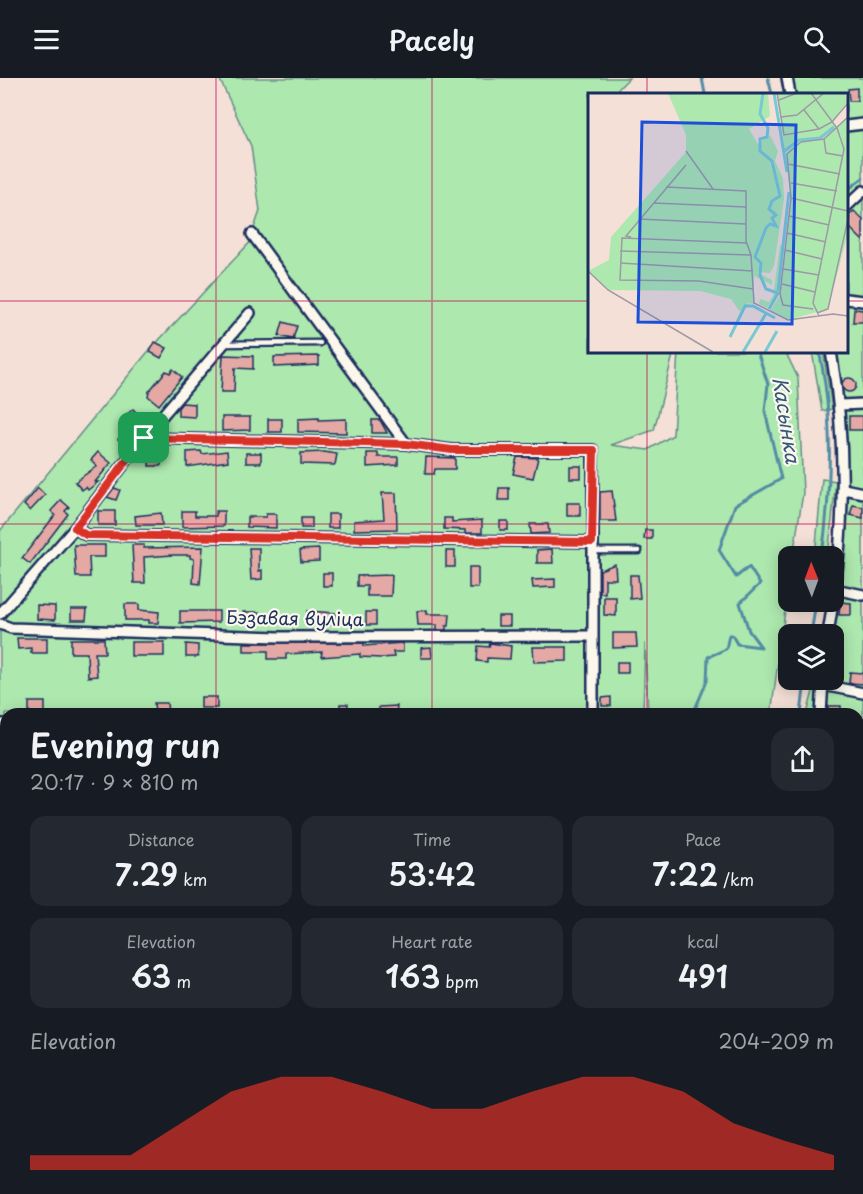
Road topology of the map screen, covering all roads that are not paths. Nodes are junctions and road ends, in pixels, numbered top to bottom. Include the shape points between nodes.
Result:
1 (787, 78) edge
2 (790, 93) edge
3 (863, 124) edge
4 (848, 126) edge
5 (863, 191) edge
6 (848, 205) edge
7 (252, 234) dead end
8 (848, 299) edge
9 (863, 301) edge
10 (250, 314) dead end
11 (320, 343) dead end
12 (224, 344) junction
13 (831, 352) edge
14 (863, 404) edge
15 (840, 405) junction
16 (144, 438) junction
17 (406, 444) junction
18 (844, 489) junction
19 (863, 493) edge
20 (75, 528) junction
21 (839, 546) edge
22 (592, 547) junction
23 (639, 551) dead end
24 (844, 591) edge
25 (863, 595) edge
26 (0, 614) edge
27 (0, 624) edge
28 (592, 636) junction
29 (844, 688) edge
30 (822, 690) edge
31 (863, 693) edge
32 (593, 708) edge
33 (821, 708) edge

1 - 2 street
3 - 4 street
5 - 6 street
7 - 17 street
8 - 9 street
10 - 12 street
11 - 12 lane
12 - 16 street
13 - 15 street
14 - 15 street
15 - 18 street
16 - 17 street
16 - 20 street
17 - 22 street via 452,450 594,450
18 - 19 street
18 - 21 street
20 - 22 street via 86,535
20 - 26 street
22 - 23 lane
22 - 28 street
24 - 25 street
27 - 28 street, Бэзавая вуліца via 10,628 279,637
28 - 32 street
29 - 31 street
30 - 33 street

